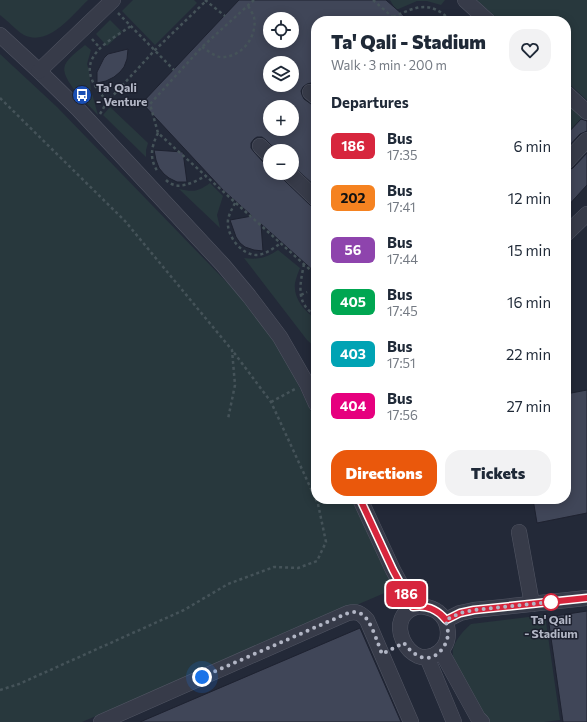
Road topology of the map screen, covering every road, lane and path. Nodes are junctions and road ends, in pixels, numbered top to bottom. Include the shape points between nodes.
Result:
1 (206, 0) edge
2 (254, 0) edge
3 (373, 0) edge
4 (465, 0) edge
5 (111, 2) edge
6 (248, 6) junction
7 (225, 16) dead end
8 (392, 16) edge
9 (395, 16) edge
10 (445, 16) edge
11 (483, 16) edge
12 (131, 26) junction
13 (0, 35) edge
14 (202, 47) junction
15 (154, 50) junction
16 (174, 70) dead end
17 (39, 71) junction
18 (571, 97) edge
19 (0, 98) edge
20 (107, 102) junction
21 (587, 112) edge
22 (93, 126) junction
23 (158, 134) junction
24 (587, 140) edge
25 (571, 157) edge
26 (156, 160) dead end
27 (152, 161) junction
28 (160, 174) dead end
29 (206, 176) junction
30 (163, 177) dead end
31 (296, 180) edge
32 (311, 194) edge
33 (235, 203) junction
34 (587, 214) edge
35 (571, 229) edge
36 (281, 243) junction
37 (304, 264) junction
38 (311, 270) edge
39 (307, 292) dead end
40 (301, 295) junction
41 (311, 313) edge
42 (232, 350) junction
43 (307, 384) junction
44 (311, 393) edge
45 (271, 402) junction
46 (228, 419) dead end
47 (311, 489) edge
48 (318, 504) edge
49 (362, 504) edge
50 (519, 532) dead end
51 (587, 598) edge
52 (532, 604) junction
53 (413, 607) junction
54 (446, 620) junction
55 (404, 643) junction
56 (441, 651) junction
57 (382, 654) junction
58 (427, 657) junction
59 (0, 690) edge
60 (101, 722) edge
61 (411, 722) edge
62 (454, 722) edge
63 (482, 722) edge

1 - 7 path
1 - 15 path
2 - 6 path
3 - 8 path
4 - 11 street
5 - 12 path
5 - 17 street
6 - 14 path
6 - 14 path via 254,17 254,33 240,51 232,56 219,57
9 - 10 path via 425,5 436,8
12 - 15 path
12 - 20 path via 100,48 92,58 91,77
13 - 17 street
14 - 23 path via 150,104
15 - 16 path
15 - 20 path
17 - 22 street
18 - 21 street
19 - 42 path via 125,221
20 - 22 path
22 - 43 street via 250,296 280,337
23 - 27 path via 152,150
23 - 29 path
24 - 25 street
26 - 27 path
27 - 28 path
29 - 30 path via 181,186 169,183
29 - 33 path
31 - 32 street
33 - 36 path
33 - 36 path via 228,222 230,233 244,251 259,255
34 - 35 street
36 - 37 path
37 - 38 path
37 - 40 path
39 - 40 path
40 - 41 path
42 - 45 path
42 - 46 path via 235,385
43 - 44 street
43 - 45 path
45 - 47 path
48 - 59 path via 326,542 317,561 298,568 274,567 228,584 184,610 19,684
49 - 53 street
50 - 52 street
51 - 52 street
52 - 54 street via 474,610
53 - 54 street via 433,609
53 - 55 street via 403,616 400,624
54 - 56 street via 447,641
55 - 57 street
55 - 58 street via 415,653
56 - 58 street
56 - 63 street
57 - 60 street via 367,620 362,614 348,613
57 - 61 street
58 - 62 street

